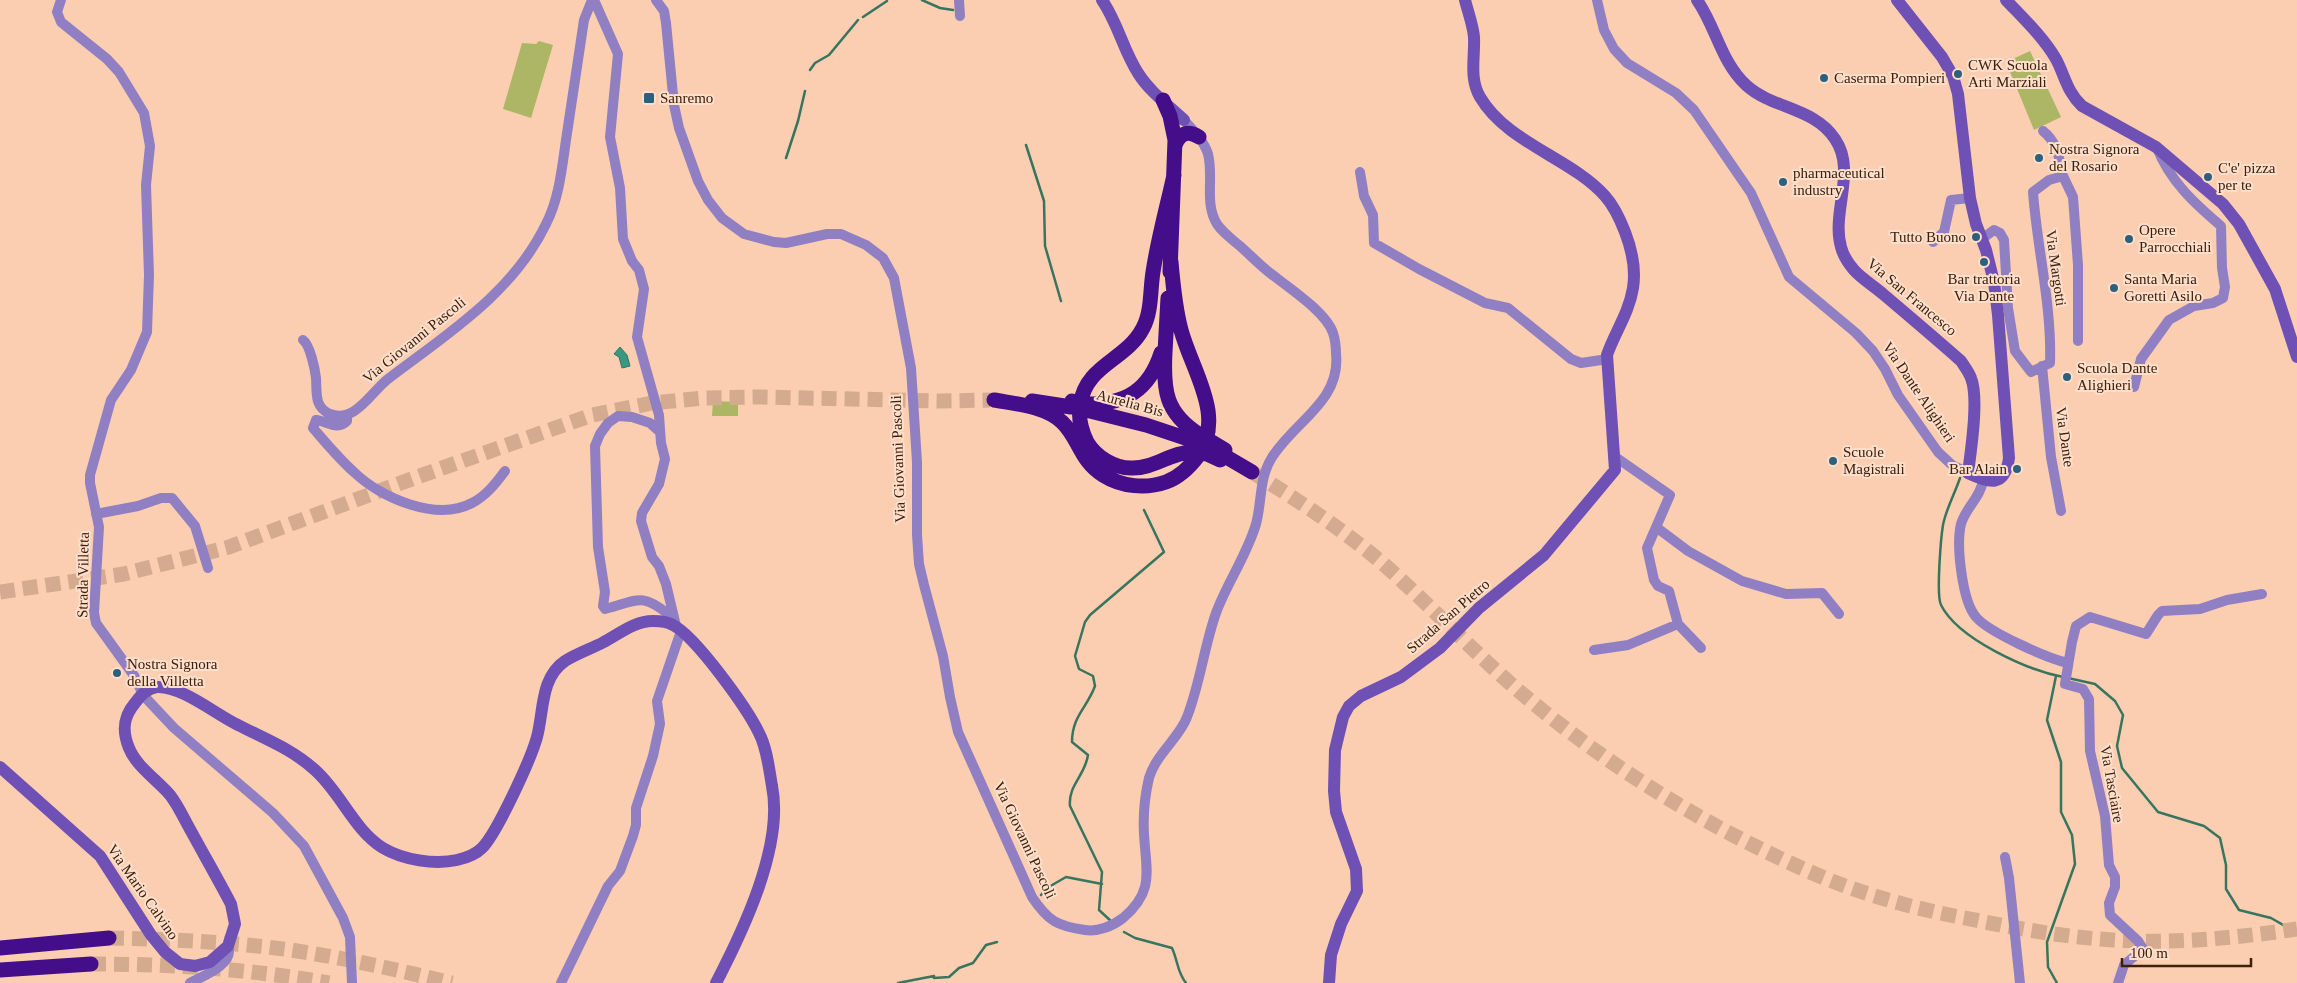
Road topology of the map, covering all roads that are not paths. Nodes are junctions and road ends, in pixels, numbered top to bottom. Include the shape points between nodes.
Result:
1 (61, 0) edge
2 (593, 0) edge
3 (656, 0) edge
4 (959, 0) edge
5 (1102, 0) edge
6 (1465, 0) edge
7 (1597, 0) edge
8 (1697, 0) edge
9 (1896, 0) edge
10 (2006, 0) edge
11 (960, 16) dead end
12 (1164, 100) junction
13 (1184, 120) junction
14 (2043, 131) dead end
15 (1199, 138) junction
16 (1174, 140) junction
17 (2156, 147) junction
18 (1360, 172) dead end
19 (1174, 175) junction
20 (2063, 176) junction
21 (1970, 198) junction
22 (1983, 238) junction
23 (1933, 242) dead end
24 (1171, 262) junction
25 (1168, 310) junction
26 (303, 340) dead end
27 (2078, 341) dead end
28 (2297, 357) edge
29 (1608, 359) junction
30 (2042, 366) junction
31 (2134, 387) dead end
32 (1087, 407) junction
33 (347, 415) junction
34 (660, 432) junction
35 (1197, 443) junction
36 (1614, 456) junction
37 (1247, 469) tunnel mouth
38 (505, 471) dead end
39 (1968, 473) junction
40 (1983, 480) junction
41 (2060, 511) dead end
42 (96, 514) junction
43 (1656, 527) junction
44 (208, 568) dead end
45 (2262, 594) dead end
46 (1839, 614) dead end
47 (1678, 624) junction
48 (676, 627) junction
49 (1701, 648) dead end
50 (1594, 650) dead end
51 (2068, 663) junction
52 (143, 695) junction
53 (0, 767) edge
54 (2005, 857) dead end
55 (109, 938) tunnel mouth
56 (228, 946) junction
57 (2, 948) edge
58 (91, 964) tunnel mouth
59 (1, 970) edge
60 (190, 983) edge
61 (352, 983) edge
62 (561, 983) edge
63 (716, 983) edge
64 (1329, 983) edge
65 (2020, 983) edge
66 (2118, 983) edge

1 - 42 street, Strada Villetta via 57,12 61,22 107,58 144,113 150,146 146,185 147,332 131,370 111,400 103,425 90,475
2 - 33 street, Via Giovanni Pascoli via 584,20 559,185 547,224 509,281 458,328 386,380 361,406
2 - 34 street via 618,54 610,137 620,188 623,239 639,270 644,289 637,337 659,415
3 - 15 street, Via Giovanni Pascoli via 664,11 679,128 698,181 716,212 744,234 774,242 786,243 827,234 846,236 883,258 894,278 911,368 919,564 944,656 958,732 1032,897 1044,916 1066,927 1093,931 1117,923 1137,906 1147,884 1144,833 1150,776 1164,748 1187,720 1216,614 1250,541 1267,466 1297,427 1320,405 1332,388 1337,370 1333,333 1328,324 1311,305 1268,272 1217,225 1210,205 1208,153
4 - 11 street
5 - 12 street, Via Giovanni Pascoli via 1138,74
6 - 29 street, Strada San Pietro via 1474,37 1472,61 1480,97 1493,114 1604,196 1620,218 1633,251 1633,286 1628,310 1611,342
7 - 39 street, Via Dante Alighieri via 1604,30 1614,49 1627,62 1676,93 1694,110 1751,193 1789,277 1873,351 1898,395 1938,452 1952,465
8 - 39 street, Via San Francesco via 1707,14 1733,72 1747,86 1819,122 1837,141 1844,168 1839,235 1846,258 1854,270 1961,361 1971,378 1973,418
9 - 21 street via 1942,57 1953,76 1960,105
10 - 17 street via 2043,40 2057,61 2072,97 2082,106
12 - 13 street, Via Giovanni Pascoli
12 - 16 highway
13 - 15 street, Via Giovanni Pascoli
13 - 16 highway
14 - 20 street via 2056,146
15 - 16 highway via 1185,133
16 - 19 highway
17 - 28 street via 2223,204 2239,224 2275,289
17 - 31 street via 2176,184 2221,226 2225,287 2223,298 2194,306 2169,320 2141,359
18 - 29 street via 1364,196 1373,216 1374,243 1486,303 1508,308 1571,360 1581,363
19 - 24 highway
19 - 35 highway via 1157,252 1149,312 1129,346 1093,375 1082,394 1079,417 1089,445 1101,458 1116,466 1148,466
20 - 27 street, Via Margotti via 2073,197 2078,265
20 - 30 street, Via Margotti via 2048,180 2033,192 2051,341 2050,362
21 - 22 street
21 - 23 street via 1951,200 1944,232
22 - 30 street via 1994,230 2004,240 2008,308 2015,351 2031,372
22 - 40 street via 1998,315 2009,458 2000,480
24 - 25 highway
24 - 32 highway, Aurelia Bis via 1180,329 1210,420 1205,443 1196,458 1172,480 1149,486 1128,485 1095,469 1062,422 1053,416 1030,407 992,400
25 - 32 highway via 1162,349 1147,382 1133,394 1117,401
25 - 35 highway via 1166,392 1175,414
26 - 33 street via 316,378 318,403 331,414
29 - 36 street, Strada San Pietro
30 - 41 street, Via Dante
32 - 35 highway, Aurelia Bis
33 - 38 street, Via Giovanni Pascoli via 347,421 342,425 316,420 313,428 354,473 400,502 430,508 459,508 480,497
34 - 48 street via 665,459 663,474 640,517 652,557 666,584
34 - 48 street via 650,423 618,416 608,423 595,446 603,606 606,609 629,600 647,601 668,614
35 - 37 highway, Aurelia Bis
36 - 43 street via 1670,495
36 - 64 street, Strada San Pietro via 1614,470 1544,555 1479,608 1440,648 1401,676 1361,696 1342,717 1335,750 1334,791 1336,812 1356,869 1357,891 1331,955
39 - 40 street, Via Dante Alighieri
40 - 51 street via 1982,491 1967,510 1961,525 1962,572 1970,607 1991,630
42 - 44 street via 172,498 195,526
42 - 52 street, Strada Villetta via 99,527 96,623 135,677
43 - 46 street via 1688,551 1742,581 1786,594 1822,592
43 - 47 street via 1647,548 1649,561 1654,580 1669,591
45 - 51 street, Via Tasciaire via 2200,609 2162,612 2146,634 2090,617 2076,626
47 - 49 street
47 - 50 street via 1628,645
48 - 52 street via 651,620 634,625 563,662 547,686 530,757 489,840 476,853 448,862 413,860 381,847 314,768 288,749 174,689 155,687
48 - 62 street via 657,701 660,724 636,808 633,836 620,871 608,886
48 - 63 street via 731,688 761,736 774,792 776,813 755,900
51 - 66 street, Via Tasciaire via 2065,684 2083,689 2089,698 2090,752 2105,816 2109,865 2115,877 2109,903 2110,915 2143,949 2124,966
52 - 56 street via 125,720 130,752 171,797 231,904 235,924
52 - 61 street, Strada Villetta via 174,728 273,812 304,846 344,918 350,937
53 - 56 street, Via Mario Calvino via 100,856 151,935 173,959 180,964 196,966 210,962
54 - 65 street
55 - 57 highway
56 - 60 street via 226,961
58 - 59 highway

